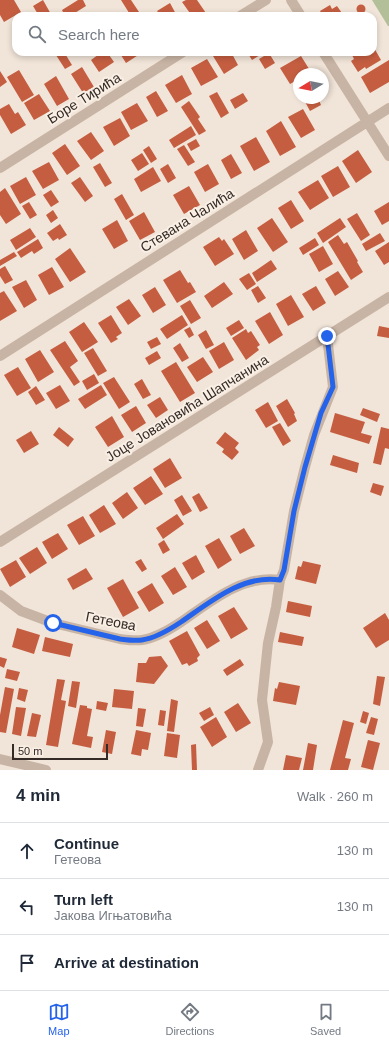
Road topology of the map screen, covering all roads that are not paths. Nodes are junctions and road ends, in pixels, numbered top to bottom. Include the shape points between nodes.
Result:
1 (266, 0) edge
2 (291, 0) edge
3 (246, 12) edge
4 (298, 12) edge
5 (178, 56) edge
6 (326, 56) edge
7 (389, 108) edge
8 (367, 122) junction
9 (389, 156) edge
10 (0, 168) edge
11 (389, 297) edge
12 (327, 336) junction
13 (0, 356) edge
14 (0, 542) edge
15 (280, 580) junction
16 (0, 595) edge
17 (0, 759) edge
18 (46, 770) edge
19 (258, 770) edge

1 - 3 street
2 - 4 street
5 - 10 street, Боре Тирића
6 - 8 street
7 - 8 street, Стевана Чалића
8 - 9 street
8 - 13 street, Стевана Чалића
11 - 12 street, Јоце Јовановића Шапчанина
12 - 14 street, Јоце Јовановића Шапчанина
12 - 15 street via 333,387 321,413 305,467
15 - 16 street, Гетеова via 265,578 247,583 223,594 156,636 131,641 53,623 21,612
15 - 19 street via 268,643 262,700 268,742
17 - 18 street

